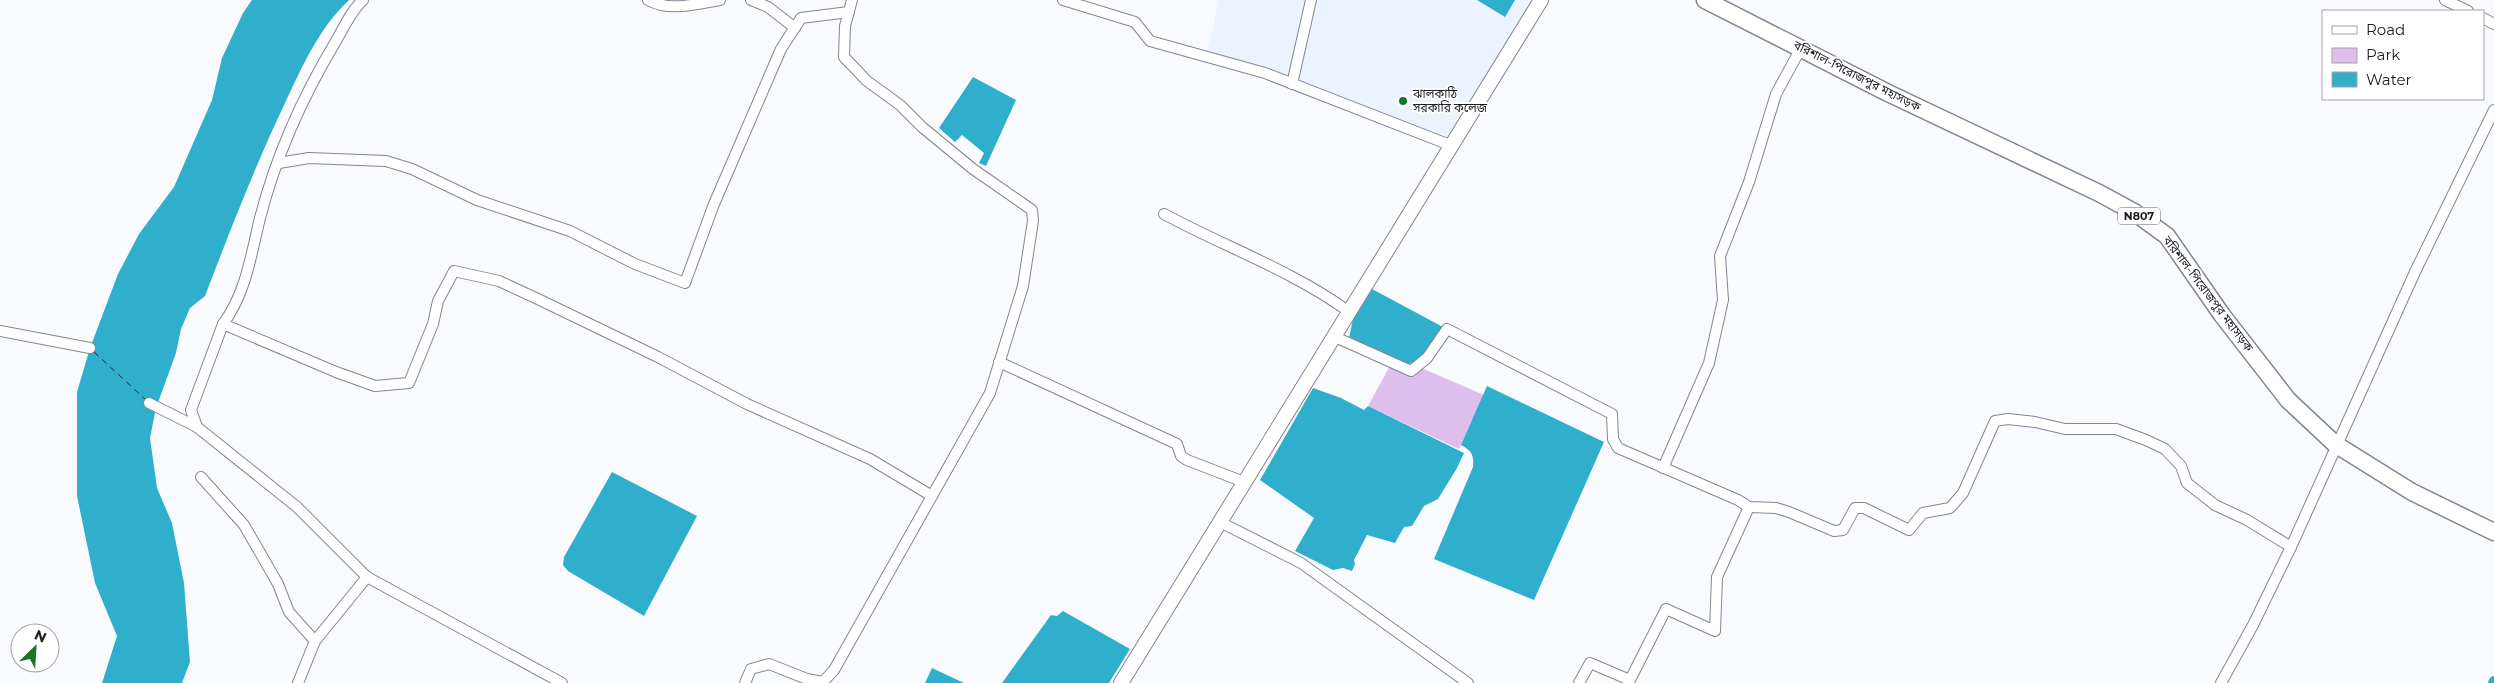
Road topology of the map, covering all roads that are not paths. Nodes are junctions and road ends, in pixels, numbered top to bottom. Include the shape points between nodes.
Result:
1 (363, 0) edge
2 (648, 0) edge
3 (720, 0) edge
4 (751, 0) edge
5 (852, 0) edge
6 (1063, 0) edge
7 (1311, 0) edge
8 (1541, 0) edge
9 (1705, 0) edge
10 (2446, 0) edge
11 (2466, 10) edge
12 (849, 12) junction
13 (795, 28) junction
14 (1801, 48) junction
15 (1292, 84) junction
16 (2494, 110) edge
17 (1450, 145) junction
18 (279, 163) junction
19 (1164, 214) dead end
20 (1348, 311) junction
21 (223, 324) junction
22 (0, 331) edge
23 (1333, 336) junction
24 (90, 348) dead end
25 (999, 362) junction
26 (150, 403) dead end
27 (197, 428) junction
28 (2335, 444) junction
29 (1663, 468) junction
30 (201, 477) dead end
31 (1244, 482) junction
32 (932, 496) junction
33 (1749, 506) junction
34 (1220, 522) junction
35 (2494, 532) edge
36 (2291, 547) junction
37 (367, 577) junction
38 (315, 641) junction
39 (823, 682) edge
40 (298, 683) edge
41 (562, 683) edge
42 (745, 683) edge
43 (1121, 683) edge
44 (1468, 683) edge
45 (1579, 683) edge
46 (2221, 683) edge

1 - 18 street via 313,79
2 - 3 street via 660,6
4 - 13 street
5 - 12 street
6 - 15 street via 1135,22 1150,41 1265,73
7 - 15 street
8 - 17 main road
9 - 14 highway, বরিশাল-পিরোজপুর মহাসড়ক / N807
10 - 11 street
12 - 13 street via 801,18
12 - 25 street via 844,57 867,81 966,163 1032,210 1023,286
13 - 18 street via 781,49 714,204 685,283 635,264 570,231 477,200 412,169 386,161 309,158
14 - 28 highway, বরিশাল-পিরোজপুর মহাসড়ক / N807 via 2099,193 2134,212 2167,236 2222,315 2288,400
14 - 29 street via 1776,94 1749,182 1720,256 1723,300 1709,363
15 - 17 street
16 - 28 street
17 - 20 main road
18 - 21 street via 260,217 251,262 232,312
19 - 20 street via 1275,267
20 - 23 main road
21 - 27 street via 192,410
21 - 32 street via 375,386 409,383 433,324 438,301 454,271 499,281 650,353 747,404 870,459
22 - 24 street
23 - 29 street via 1411,371 1427,358 1447,329 1612,414 1613,439 1618,448
23 - 31 main road
25 - 31 street via 1177,444 1181,456 1187,460
25 - 32 street via 990,393
26 - 27 street
27 - 37 street via 297,507
28 - 35 highway, বরিশাল-পিরোজপুর মহাসড়ক / N807 via 2412,492
28 - 36 street
29 - 33 street
30 - 38 street via 244,526 278,584 290,612
31 - 34 main road
32 - 39 street via 834,670
33 - 36 street via 1776,508 1834,531 1843,530 1855,508 1864,508 1909,530 1924,513 1950,508 1963,493 1995,421 2008,419 2065,429 2116,429 2146,440 2165,449 2181,466 2187,484 2215,505
33 - 45 street via 1716,577 1715,631 1666,610 1630,680 1590,663
34 - 43 main road
34 - 44 street via 1300,564
36 - 46 street
37 - 38 street
37 - 41 street
38 - 40 street
39 - 42 street via 769,664 751,669

